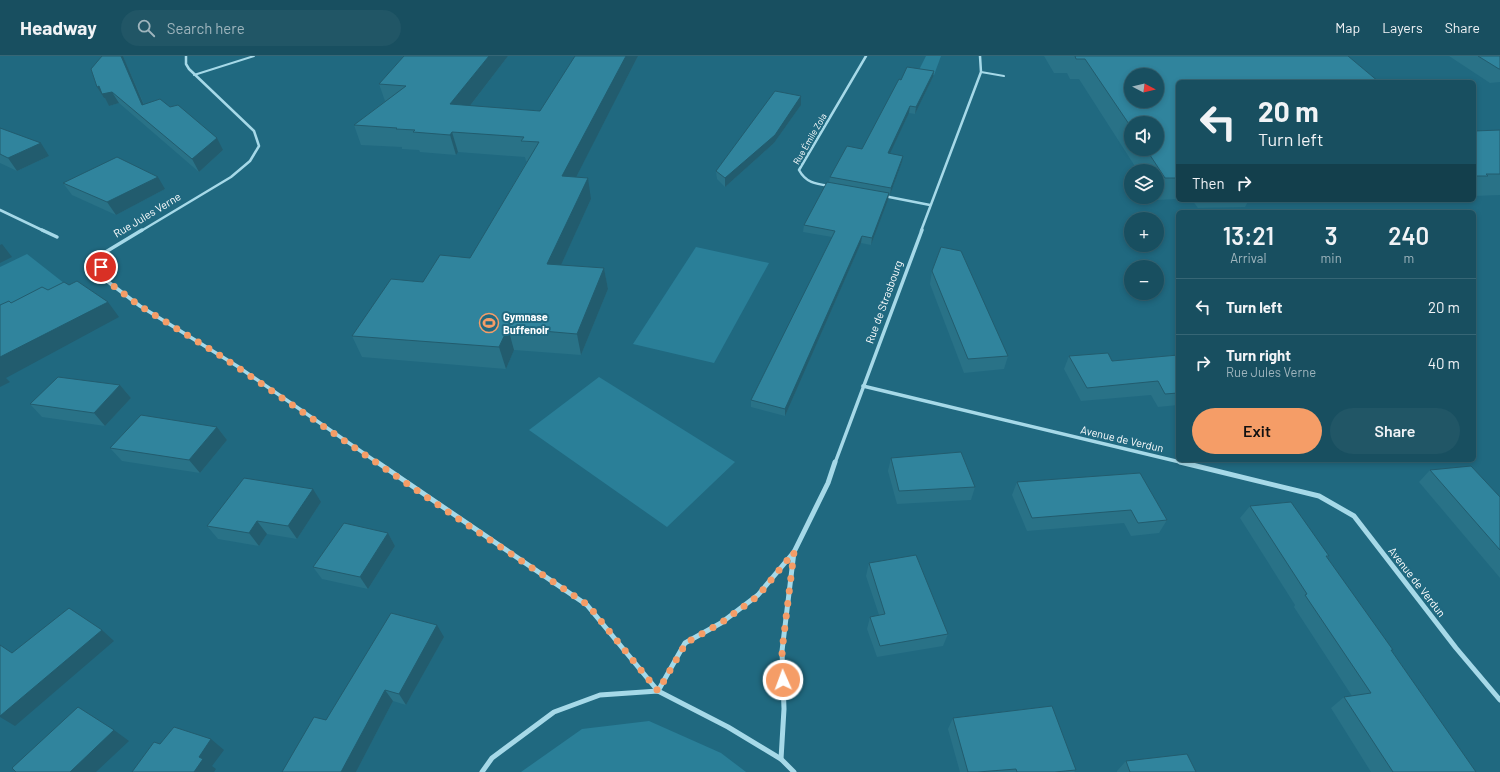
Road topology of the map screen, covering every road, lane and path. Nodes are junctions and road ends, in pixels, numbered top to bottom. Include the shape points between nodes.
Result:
1 (186, 56) edge
2 (254, 56) edge
3 (866, 56) edge
4 (980, 56) edge
5 (981, 72) junction
6 (194, 75) junction
7 (1004, 76) dead end
8 (834, 187) edge
9 (879, 195) edge
10 (930, 205) junction
11 (0, 210) edge
12 (57, 237) dead end
13 (863, 386) junction
14 (1176, 462) edge
15 (1178, 462) edge
16 (794, 552) junction
17 (658, 691) junction
18 (1500, 700) edge
19 (781, 759) junction
20 (482, 772) edge
21 (794, 772) edge

1 - 6 street, Rue Jules Verne via 186,64
2 - 6 lane
3 - 8 street, Rue Émile Zola via 799,170 803,178 812,183
4 - 5 street, Rue de Strasbourg
5 - 7 lane
5 - 10 street, Rue de Strasbourg
6 - 17 street, Rue Jules Verne via 254,131 259,146 250,161 230,177 99,256 103,278 140,306 226,359 588,605
9 - 10 street
10 - 13 street, Rue de Strasbourg
11 - 12 street
13 - 14 street, Avenue de Verdun
13 - 16 street, Rue de Strasbourg via 828,483
15 - 18 street, Avenue de Verdun via 1319,496 1354,516 1456,648
16 - 17 street via 758,596 721,623 686,643
16 - 19 street via 782,651 784,709
17 - 19 street
17 - 20 street via 600,695 554,712 492,758
19 - 21 street

